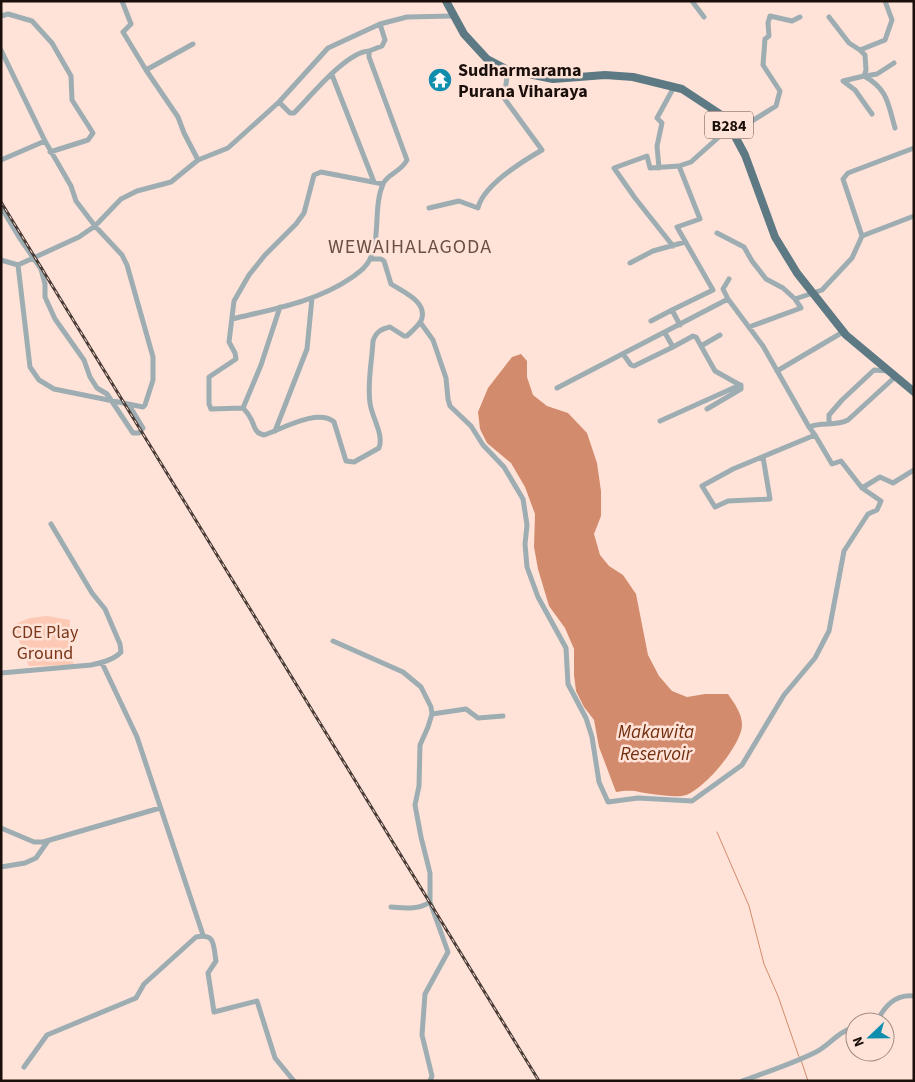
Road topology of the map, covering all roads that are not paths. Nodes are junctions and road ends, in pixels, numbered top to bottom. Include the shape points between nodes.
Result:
1 (122, 1) edge
2 (446, 1) edge
3 (692, 1) edge
4 (885, 1) edge
5 (1, 16) edge
6 (453, 16) junction
7 (704, 17) dead end
8 (800, 17) dead end
9 (829, 17) dead end
10 (380, 24) junction
11 (193, 44) dead end
12 (1, 50) edge
13 (860, 50) junction
14 (369, 51) junction
15 (894, 63) dead end
16 (146, 70) junction
17 (508, 70) junction
18 (332, 75) junction
19 (864, 76) junction
20 (674, 88) junction
21 (279, 102) junction
22 (872, 114) dead end
23 (894, 128) dead end
24 (732, 130) junction
25 (44, 141) junction
26 (914, 148) edge
27 (50, 152) junction
28 (1, 160) edge
29 (198, 160) junction
30 (679, 166) junction
31 (659, 168) junction
32 (374, 182) junction
33 (383, 184) junction
34 (1, 207) edge
35 (429, 208) dead end
36 (914, 216) edge
37 (95, 226) junction
38 (717, 233) dead end
39 (862, 236) junction
40 (685, 242) junction
41 (673, 246) junction
42 (33, 258) junction
43 (370, 259) junction
44 (1, 260) edge
45 (630, 264) dead end
46 (18, 265) junction
47 (729, 278) dead end
48 (812, 293) junction
49 (312, 298) junction
50 (728, 299) junction
51 (795, 299) junction
52 (280, 307) junction
53 (672, 310) junction
54 (232, 319) junction
55 (651, 321) dead end
56 (420, 322) junction
57 (680, 324) junction
58 (749, 327) junction
59 (665, 332) junction
60 (843, 332) junction
61 (720, 335) dead end
62 (701, 346) junction
63 (672, 347) junction
64 (623, 354) junction
65 (778, 371) junction
66 (888, 371) junction
67 (895, 377) junction
68 (740, 385) junction
69 (557, 388) dead end
70 (914, 392) edge
71 (113, 401) junction
72 (129, 405) junction
73 (243, 408) junction
74 (707, 408) dead end
75 (660, 421) dead end
76 (828, 424) junction
77 (809, 428) junction
78 (275, 431) junction
79 (815, 435) junction
80 (763, 457) dead end
81 (914, 470) edge
82 (862, 488) junction
83 (51, 524) dead end
84 (333, 641) dead end
85 (102, 663) junction
86 (1, 672) edge
87 (432, 714) junction
88 (503, 716) dead end
89 (160, 808) junction
90 (1, 828) edge
91 (48, 840) junction
92 (1, 867) edge
93 (430, 902) junction
94 (390, 907) dead end
95 (203, 935) junction
96 (914, 996) edge
97 (882, 1012) edge
98 (845, 1030) edge
99 (24, 1068) dead end
100 (294, 1081) edge
101 (430, 1081) edge
102 (742, 1081) edge

1 - 16 street via 131,24 124,32
2 - 6 main road, B284
3 - 7 street
4 - 13 street via 892,20 885,40
5 - 27 street via 8,14 32,21 52,43 70,76 72,100 93,133 88,140
6 - 10 street via 407,17
6 - 17 main road, B284 via 464,34 487,59
8 - 24 street via 792,20 770,16 763,65 780,91 776,106
9 - 13 street via 849,43
10 - 14 street via 384,40 382,46
10 - 21 street via 328,48
11 - 16 street
12 - 25 street
13 - 19 street via 865,55
14 - 18 street via 362,51 346,60
14 - 33 street via 407,160
15 - 19 street via 877,74
16 - 29 street via 178,117
17 - 20 main road, B284 via 553,79 605,75 633,77
17 - 35 street via 504,98 542,150 503,177 480,201 478,208 459,201
18 - 21 street via 294,113
18 - 32 street
19 - 22 street via 843,81 855,90
19 - 23 street via 876,83 886,96
20 - 24 main road, B284 via 720,114
20 - 31 street via 657,118 662,123 657,146
21 - 29 street via 228,148
24 - 30 street via 691,162
24 - 48 main road, B284 via 745,155 775,237
25 - 27 street
25 - 28 street
26 - 39 street via 848,173 843,179
27 - 37 street via 71,186 76,201
29 - 37 street via 171,182 121,199
30 - 31 street
30 - 40 street via 700,219 676,227
31 - 41 street via 650,168 647,156 614,168
32 - 33 street
32 - 54 street via 322,172 314,175 304,213 249,275 234,301
33 - 43 street
34 - 42 street
36 - 39 street
37 - 42 street
37 - 72 street via 127,265 152,357 153,380 145,405
38 - 51 street via 744,246 766,279
39 - 48 street via 852,258 822,290
40 - 41 street
40 - 53 street via 713,290
41 - 45 street via 653,251
42 - 46 street
42 - 71 street via 43,273 45,296 56,319 84,360 97,388
43 - 49 street via 364,269 336,289
43 - 56 street via 384,261 391,284 416,300 422,313
44 - 46 street
46 - 71 street via 30,367 39,380 54,389
47 - 50 street via 723,289
48 - 51 street
48 - 60 main road, B284
49 - 52 street
49 - 78 street via 307,349
50 - 57 street
50 - 58 street
51 - 58 street via 801,308
52 - 54 street
52 - 73 street via 262,364
53 - 55 street
53 - 57 street
54 - 73 street via 229,342 236,359 208,377 209,404 211,409
56 - 78 street via 406,336 390,327 375,334 369,394 381,442 378,448 354,462 346,462 334,422 322,416
56 - 82 street via 433,340 446,378 450,406 471,426 504,468 523,499 527,568 538,598 566,648 568,684 586,718 599,782 608,802 638,798 692,801 742,765 784,695 815,658 829,631 844,551 868,514 876,510 881,501
57 - 59 street
58 - 65 street
59 - 63 street
59 - 64 street
60 - 65 street
60 - 66 main road, B284
61 - 62 street
62 - 63 street via 693,336
62 - 68 street via 715,371
63 - 64 street via 634,366
64 - 69 street
65 - 77 street
66 - 67 main road, B284
66 - 76 street via 874,370 829,415
67 - 70 main road, B284
67 - 76 street via 848,420
68 - 74 street via 742,388
68 - 75 street
71 - 72 street
71 - 72 street via 133,433 139,433 144,428
73 - 78 street via 259,434
76 - 77 street
77 - 79 street
79 - 80 street via 733,469 702,486 715,507 728,501 770,499
79 - 82 street via 832,464 841,461
81 - 82 street via 893,483 880,477
83 - 85 street via 105,609 120,644 121,652
84 - 87 street via 403,672 426,695
85 - 86 street
85 - 89 street via 137,737
87 - 88 street via 466,709 478,718
87 - 93 street via 420,745 415,805 430,873
89 - 91 street
89 - 95 street
90 - 91 street via 34,842
91 - 92 street via 36,858
93 - 94 street via 424,907
93 - 101 street via 448,952 425,994 422,1036 432,1076
95 - 99 street via 196,937 144,984 136,998 47,1035
95 - 100 street via 212,939 216,961 208,973 214,1012 257,1001 275,1058
96 - 97 street via 905,995 885,1006
98 - 102 street via 824,1048 800,1060

